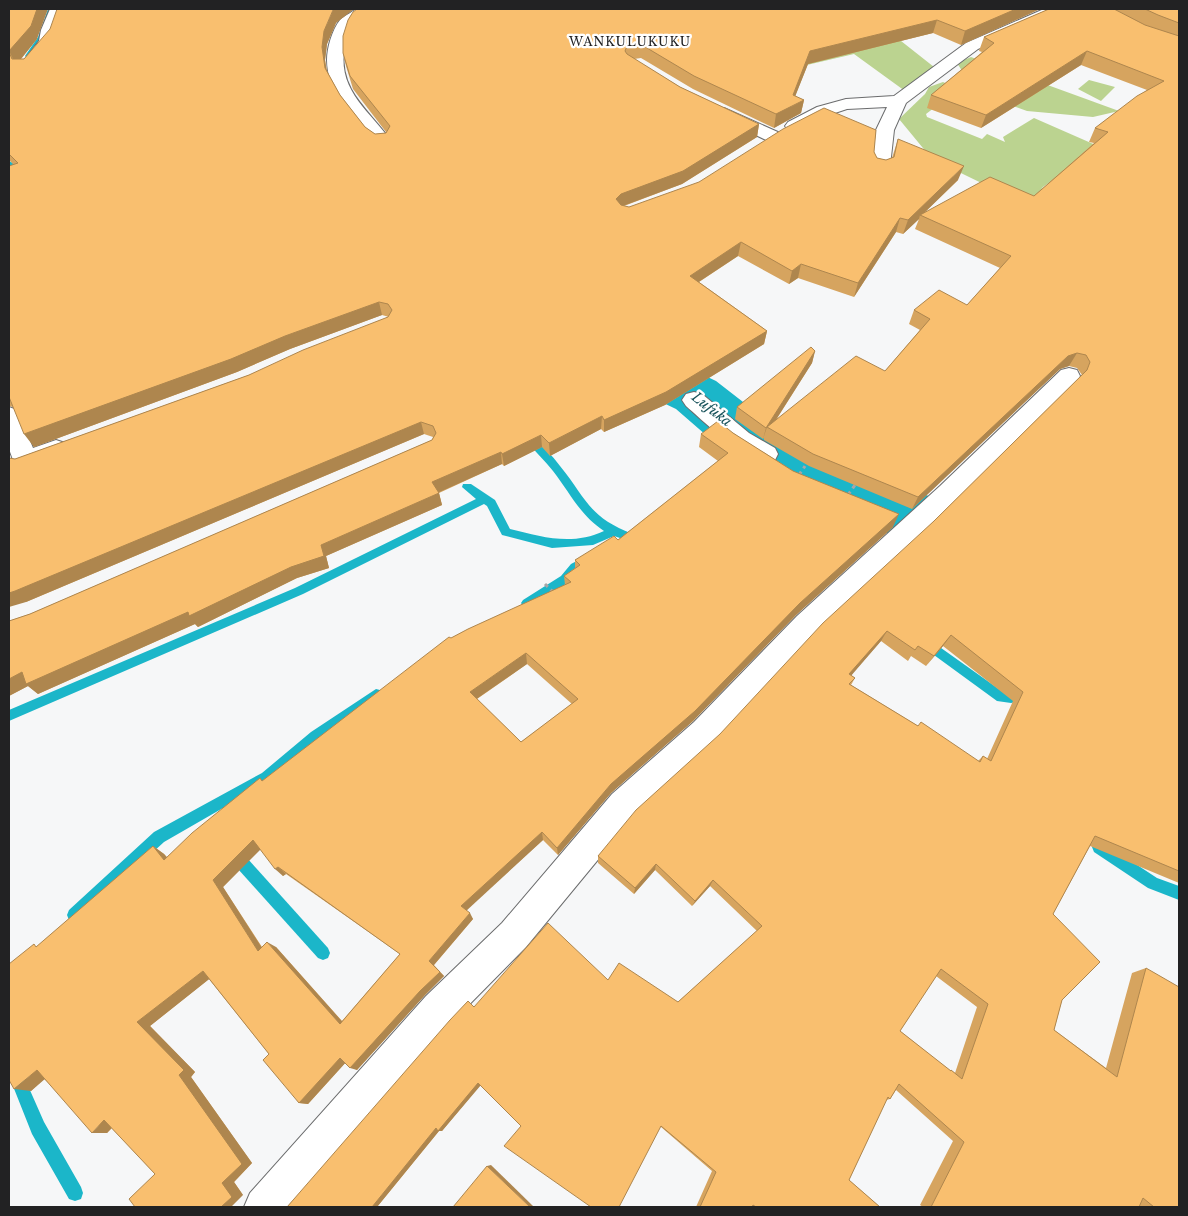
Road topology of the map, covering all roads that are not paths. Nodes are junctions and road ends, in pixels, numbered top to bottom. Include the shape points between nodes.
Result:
1 (58, 9) edge
2 (364, 9) edge
3 (1056, 9) edge
4 (25, 66) edge
5 (898, 101) junction
6 (713, 108) edge
7 (382, 141) edge
8 (881, 166) edge
9 (1069, 376) dead end
10 (694, 400) dead end
11 (9, 416) edge
12 (80, 440) edge
13 (17, 464) edge
14 (802, 470) dead end
15 (852, 490) dead end
16 (916, 524) junction
17 (264, 1207) edge

1 - 4 street via 47,41
2 - 7 street via 344,27 336,51 338,84 345,98
3 - 5 street via 972,46
5 - 6 street via 854,104 823,111 767,142
5 - 8 street via 885,130
9 - 16 street
10 - 14 street via 740,439
11 - 13 street
12 - 13 street
15 - 16 street
16 - 17 street via 806,624 705,732 622,805 514,935 439,1009

